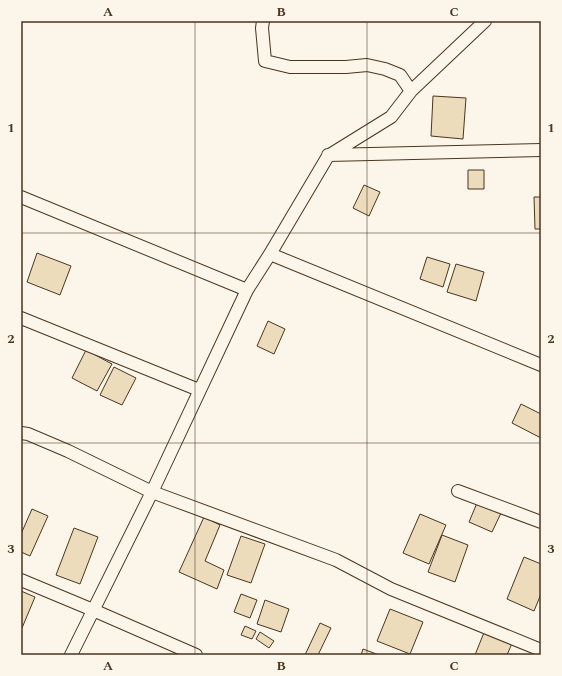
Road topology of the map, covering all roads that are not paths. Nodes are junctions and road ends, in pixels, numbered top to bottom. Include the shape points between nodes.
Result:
1 (263, 21) edge
2 (485, 21) edge
3 (411, 91) junction
4 (541, 150) edge
5 (328, 156) junction
6 (21, 197) edge
7 (270, 254) junction
8 (247, 290) junction
9 (21, 318) edge
10 (541, 366) edge
11 (199, 390) junction
12 (21, 433) edge
13 (152, 492) junction
14 (458, 492) dead end
15 (541, 522) edge
16 (21, 580) edge
17 (93, 610) junction
18 (541, 650) edge
19 (71, 655) edge
20 (196, 655) edge

1 - 3 street via 264,61 290,67 367,66 385,69 400,75
2 - 3 street
3 - 5 street via 390,117
4 - 5 street
5 - 7 street
6 - 8 street
7 - 8 street
7 - 10 street
8 - 11 street
9 - 11 street
11 - 13 street
12 - 13 street via 68,451
13 - 17 street
13 - 18 street via 336,560 391,589
14 - 15 street
16 - 17 street
17 - 19 street
17 - 20 street

